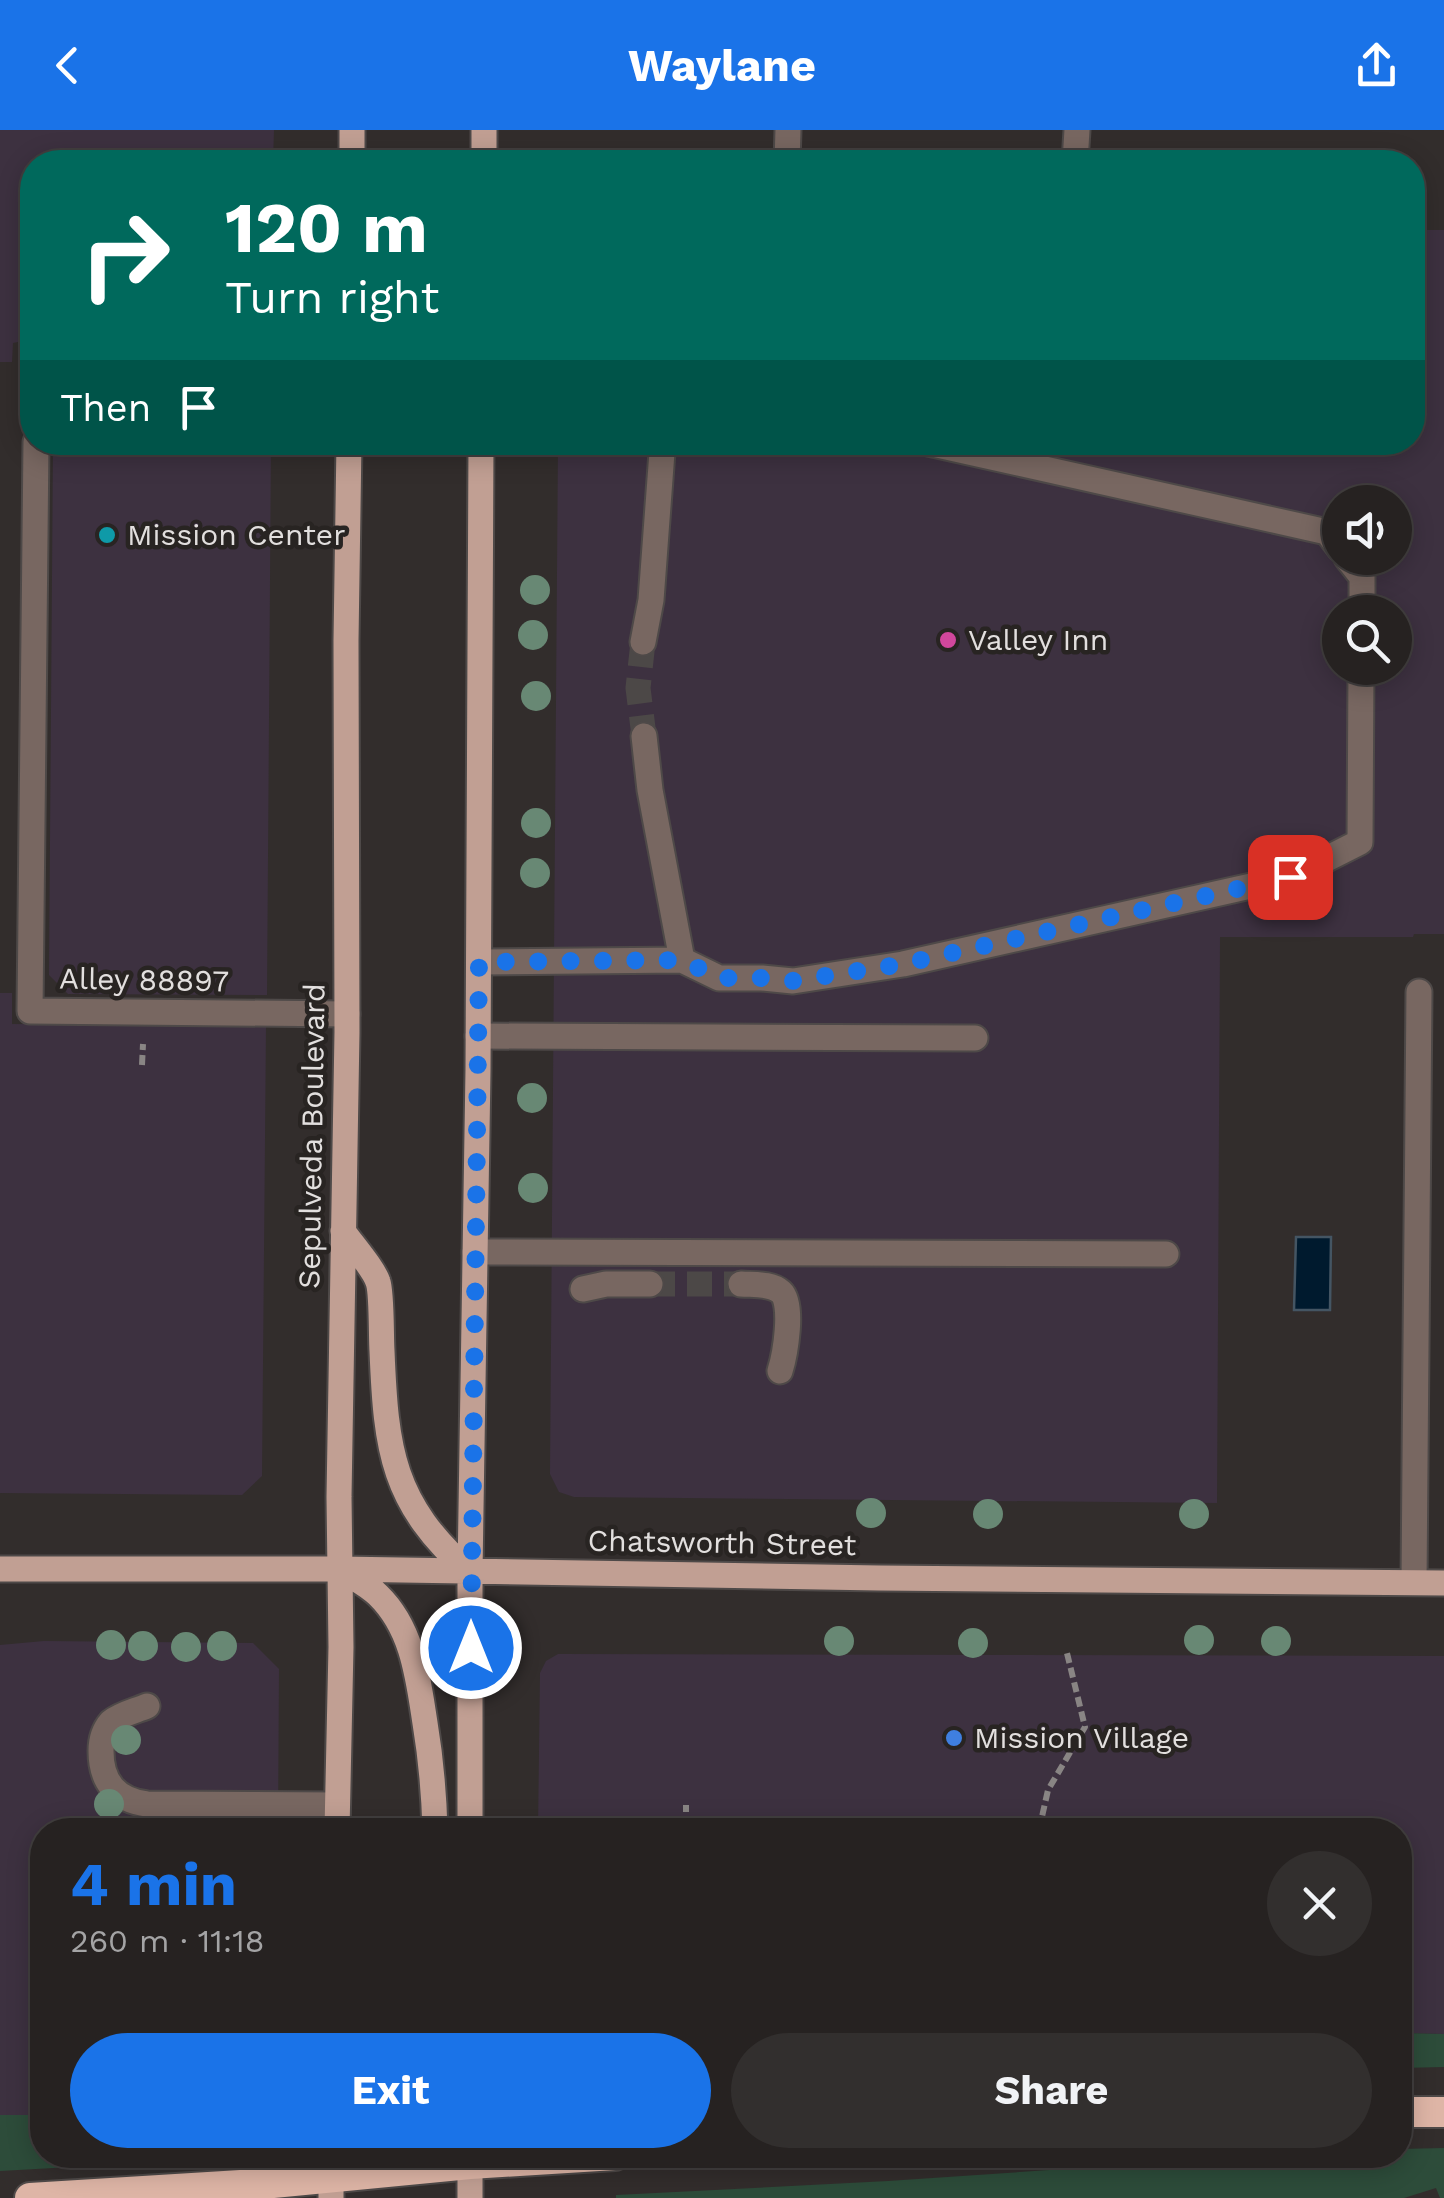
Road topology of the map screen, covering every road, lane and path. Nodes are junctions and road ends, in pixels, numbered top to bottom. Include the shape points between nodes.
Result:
1 (36, 455) edge
2 (349, 455) edge
3 (481, 455) edge
4 (660, 455) edge
5 (982, 455) edge
6 (1322, 531) edge
7 (643, 642) tunnel mouth
8 (1361, 685) edge
9 (644, 736) tunnel mouth
10 (682, 960) junction
11 (479, 962) junction
12 (1420, 992) dead end
13 (347, 1014) junction
14 (143, 1036) dead end
15 (478, 1036) junction
16 (975, 1038) dead end
17 (142, 1065) dead end
18 (344, 1231) junction
19 (475, 1252) junction
20 (1166, 1254) dead end
21 (650, 1284) tunnel mouth
22 (742, 1284) tunnel mouth
23 (583, 1289) dead end
24 (780, 1371) dead end
25 (340, 1569) junction
26 (0, 1570) edge
27 (470, 1572) junction
28 (1414, 1582) junction
29 (1444, 1583) edge
30 (1066, 1649) dead end
31 (147, 1706) dead end
32 (686, 1805) dead end
33 (337, 1818) edge
34 (435, 1818) edge
35 (470, 1818) edge
36 (686, 1818) edge
37 (1042, 1818) edge
38 (1412, 2112) edge
39 (1444, 2112) edge
40 (405, 2168) edge
41 (470, 2168) edge
42 (331, 2177) edge
43 (30, 2198) edge
44 (470, 2198) edge

1 - 13 street, Alley 88897 via 30,1011
2 - 13 main road, Sepulveda Boulevard
3 - 11 main road
4 - 7 street
5 - 6 street
8 - 10 street via 1360,842 1290,877 903,964 792,981 719,978
9 - 10 street
10 - 11 street
11 - 15 main road
12 - 28 street
13 - 18 main road, Sepulveda Boulevard
14 - 17 path
15 - 16 street
15 - 19 main road
18 - 25 main road, Sepulveda Boulevard
18 - 27 main road via 379,1282 384,1416 406,1497 444,1550
19 - 20 street
19 - 27 main road
21 - 23 street
22 - 24 street via 772,1288 785,1298
25 - 26 main road, Chatsworth Street
25 - 27 main road, Chatsworth Street
25 - 33 main road, Sepulveda Boulevard
25 - 34 main road via 378,1594 410,1647
27 - 28 main road, Chatsworth Street
27 - 35 main road
28 - 29 main road, Chatsworth Street
30 - 37 path via 1085,1726 1048,1790
31 - 33 street via 115,1719 101,1743 107,1783 126,1800
32 - 36 path
38 - 39 highway
40 - 42 highway
41 - 44 main road
42 - 43 highway

